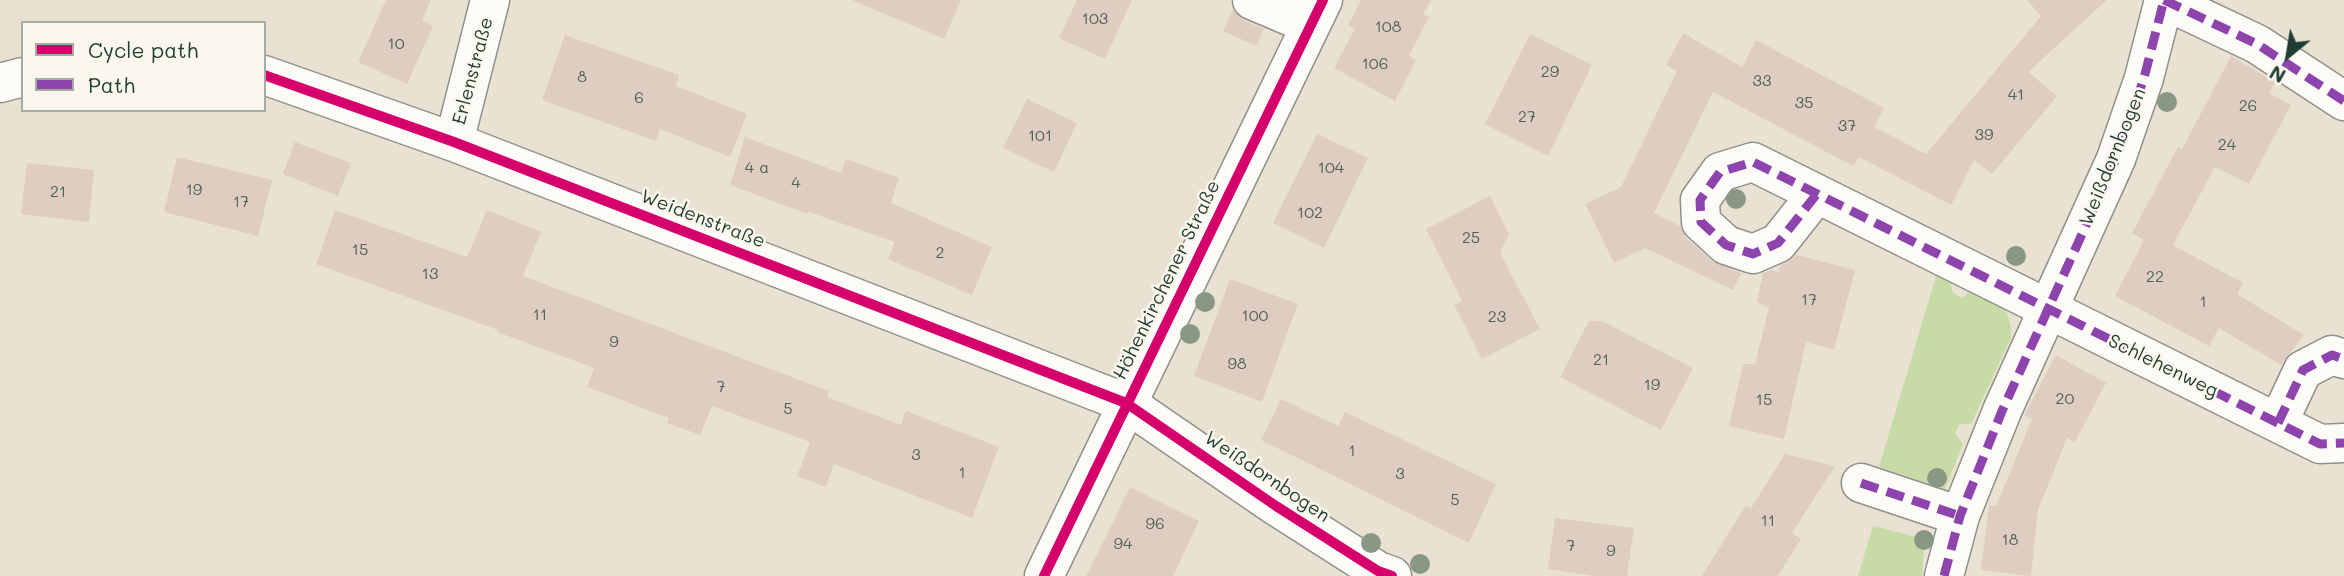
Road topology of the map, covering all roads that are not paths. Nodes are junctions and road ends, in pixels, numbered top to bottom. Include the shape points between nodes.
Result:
1 (490, 0) edge
2 (1252, 0) edge
3 (2164, 0) edge
4 (1317, 12) edge
5 (266, 76) edge
6 (21, 78) edge
7 (0, 83) edge
8 (2344, 101) edge
9 (454, 142) junction
10 (1816, 195) dead end
11 (2048, 309) junction
12 (2344, 359) edge
13 (1126, 403) junction
14 (2278, 422) junction
15 (2344, 443) edge
16 (1861, 483) dead end
17 (1960, 516) junction
18 (1044, 576) edge
19 (1392, 576) edge
20 (1944, 576) edge

1 - 9 street, Erlenstraße
2 - 4 street
3 - 8 street, Weißdornbogen via 2256,44
3 - 11 street, Weißdornbogen via 2116,159
4 - 13 street, Höhenkirchener Straße
5 - 9 street, Weidenstraße
6 - 7 street
9 - 13 street, Weidenstraße
10 - 11 street
11 - 14 street, Schlehenweg
11 - 17 street, Weißdornbogen
12 - 14 street via 2332,355 2303,370
13 - 18 street, Höhenkirchener Straße
13 - 19 street, Weißdornbogen via 1276,506
14 - 15 street, Schlehenweg via 2320,444
16 - 17 street
17 - 20 street, Weißdornbogen

